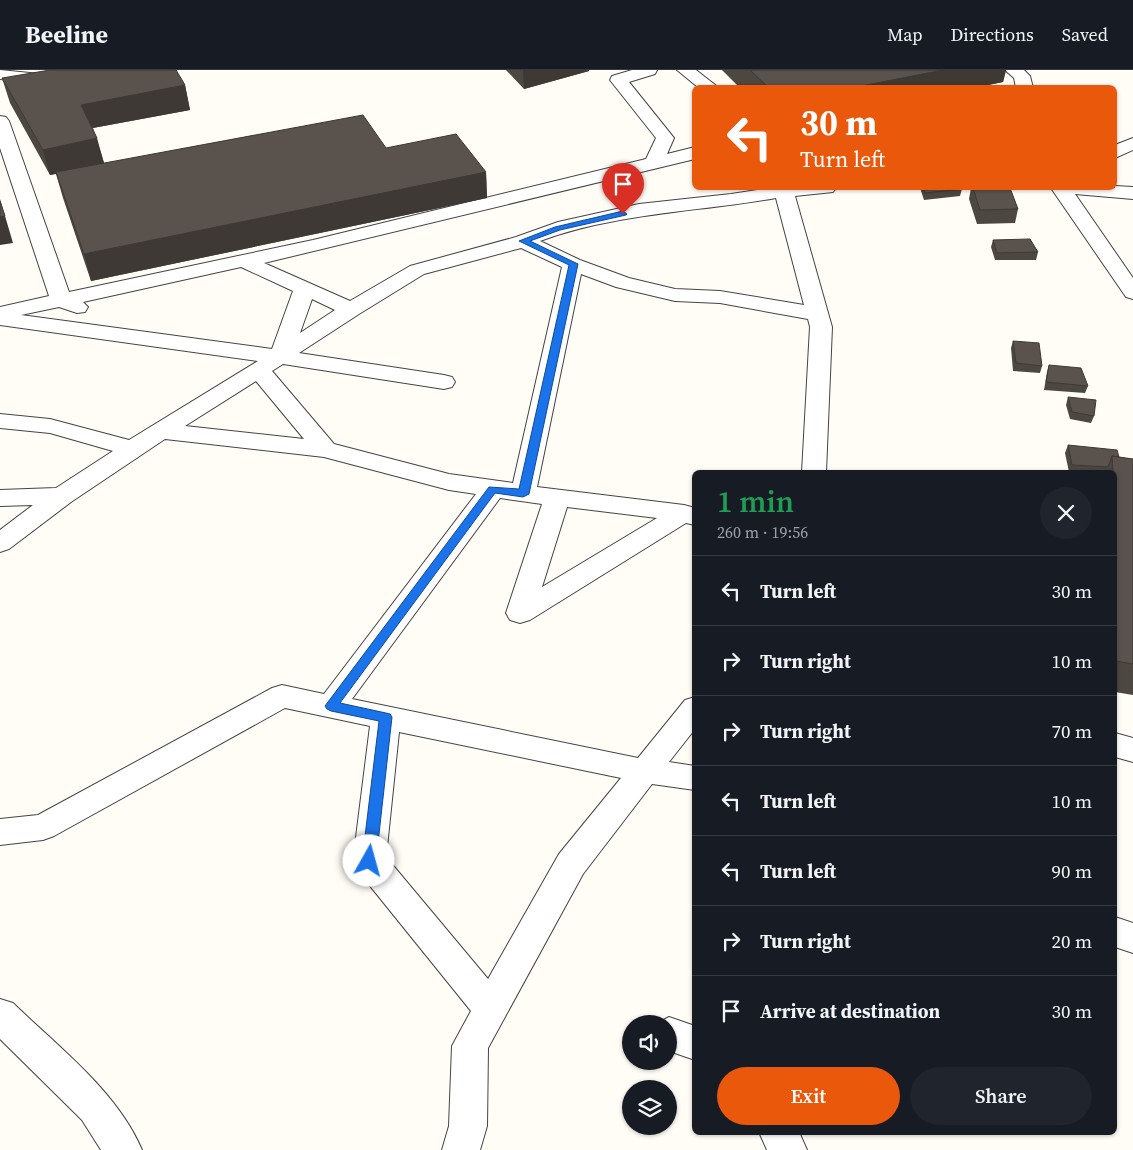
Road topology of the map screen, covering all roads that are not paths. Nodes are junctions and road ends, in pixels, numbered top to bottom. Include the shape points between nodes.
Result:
1 (104, 70) edge
2 (649, 70) edge
3 (685, 70) edge
4 (1013, 70) edge
5 (0, 74) edge
6 (43, 81) junction
7 (707, 85) edge
8 (1024, 85) edge
9 (0, 88) edge
10 (23, 94) edge
11 (2, 112) edge
12 (1133, 143) edge
13 (1117, 151) edge
14 (692, 154) edge
15 (654, 163) junction
16 (772, 190) edge
17 (1062, 190) edge
18 (1093, 190) edge
19 (1133, 193) edge
20 (523, 241) junction
21 (244, 261) junction
22 (573, 264) junction
23 (305, 288) junction
24 (1133, 293) edge
25 (61, 300) junction
26 (351, 309) junction
27 (0, 312) edge
28 (817, 314) junction
29 (0, 319) edge
30 (151, 339) junction
31 (280, 357) junction
32 (259, 370) junction
33 (444, 382) dead end
34 (0, 420) edge
35 (161, 431) junction
36 (132, 449) junction
37 (325, 449) junction
38 (814, 470) edge
39 (493, 489) junction
40 (523, 494) junction
41 (62, 496) junction
42 (0, 498) edge
43 (557, 498) junction
44 (689, 515) edge
45 (0, 543) edge
46 (331, 706) junction
47 (692, 712) edge
48 (386, 717) junction
49 (1117, 746) edge
50 (1133, 750) edge
51 (644, 771) junction
52 (692, 778) edge
53 (0, 832) edge
54 (1117, 933) edge
55 (1133, 938) edge
56 (491, 1009) junction
57 (0, 1016) edge
58 (677, 1036) edge
59 (692, 1041) edge
60 (780, 1135) edge
61 (123, 1150) edge
62 (461, 1150) edge
63 (788, 1150) edge

1 - 6 street
2 - 15 street via 618,80 665,138
3 - 7 street
4 - 8 street via 1022,76
5 - 6 street
6 - 9 street
6 - 10 street
11 - 25 street
12 - 13 street
14 - 15 street
15 - 21 street
16 - 20 street via 731,200 639,210 558,228
16 - 28 street
17 - 24 street
18 - 19 street
20 - 22 street
20 - 26 street via 417,270
21 - 23 street
21 - 25 street
22 - 28 street via 623,283 675,294 720,297
22 - 40 street
23 - 26 street
23 - 31 street
25 - 27 street
25 - 30 street
26 - 31 street
28 - 38 street via 821,327
29 - 30 street
30 - 31 street
31 - 32 street
31 - 33 street
32 - 35 street
32 - 37 street
34 - 36 street via 32,423 97,437
35 - 36 street
35 - 37 street
36 - 41 street
37 - 39 street via 449,482
39 - 40 street
39 - 46 street
40 - 43 street
41 - 42 street
41 - 45 street
43 - 44 street
43 - 44 street via 520,613
46 - 48 street
46 - 53 street via 282,696 43,827
47 - 51 street
48 - 51 street
48 - 56 street via 369,861
49 - 50 street
51 - 52 street
51 - 56 street via 571,864
54 - 55 street
56 - 62 street via 470,1046 468,1126
57 - 61 street via 95,1107
58 - 59 street
60 - 63 street

